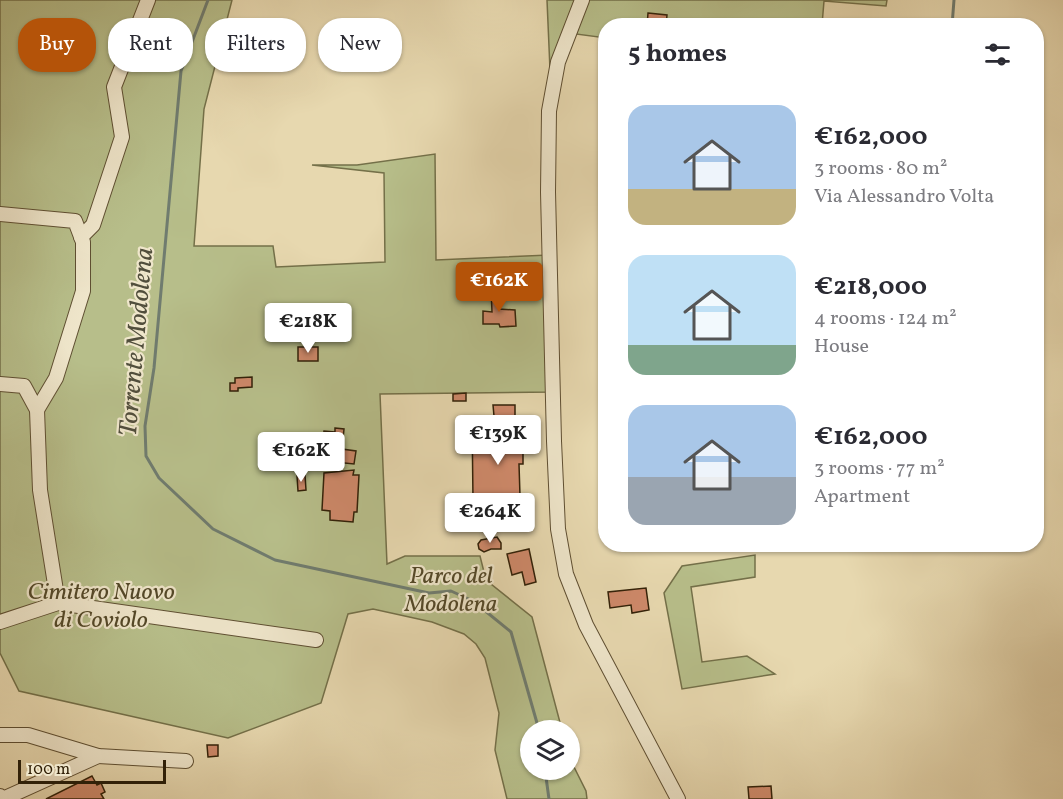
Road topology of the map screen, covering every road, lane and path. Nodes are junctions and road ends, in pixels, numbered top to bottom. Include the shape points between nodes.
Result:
1 (148, 0) edge
2 (582, 0) edge
3 (0, 214) edge
4 (81, 237) junction
5 (0, 384) edge
6 (37, 410) junction
7 (58, 603) junction
8 (0, 622) edge
9 (316, 640) dead end
10 (0, 735) edge
11 (98, 756) junction
12 (186, 760) dead end
13 (0, 796) edge
14 (678, 799) edge

1 - 4 street via 114,87 122,137 93,225
2 - 14 street via 558,62 549,111 558,529 566,574 585,625
3 - 4 street via 75,221
4 - 6 street via 83,291 56,378
5 - 6 street via 24,386
6 - 7 street via 40,490
7 - 8 street
7 - 9 street
10 - 11 street via 28,735
11 - 12 street
11 - 13 street via 3,799

